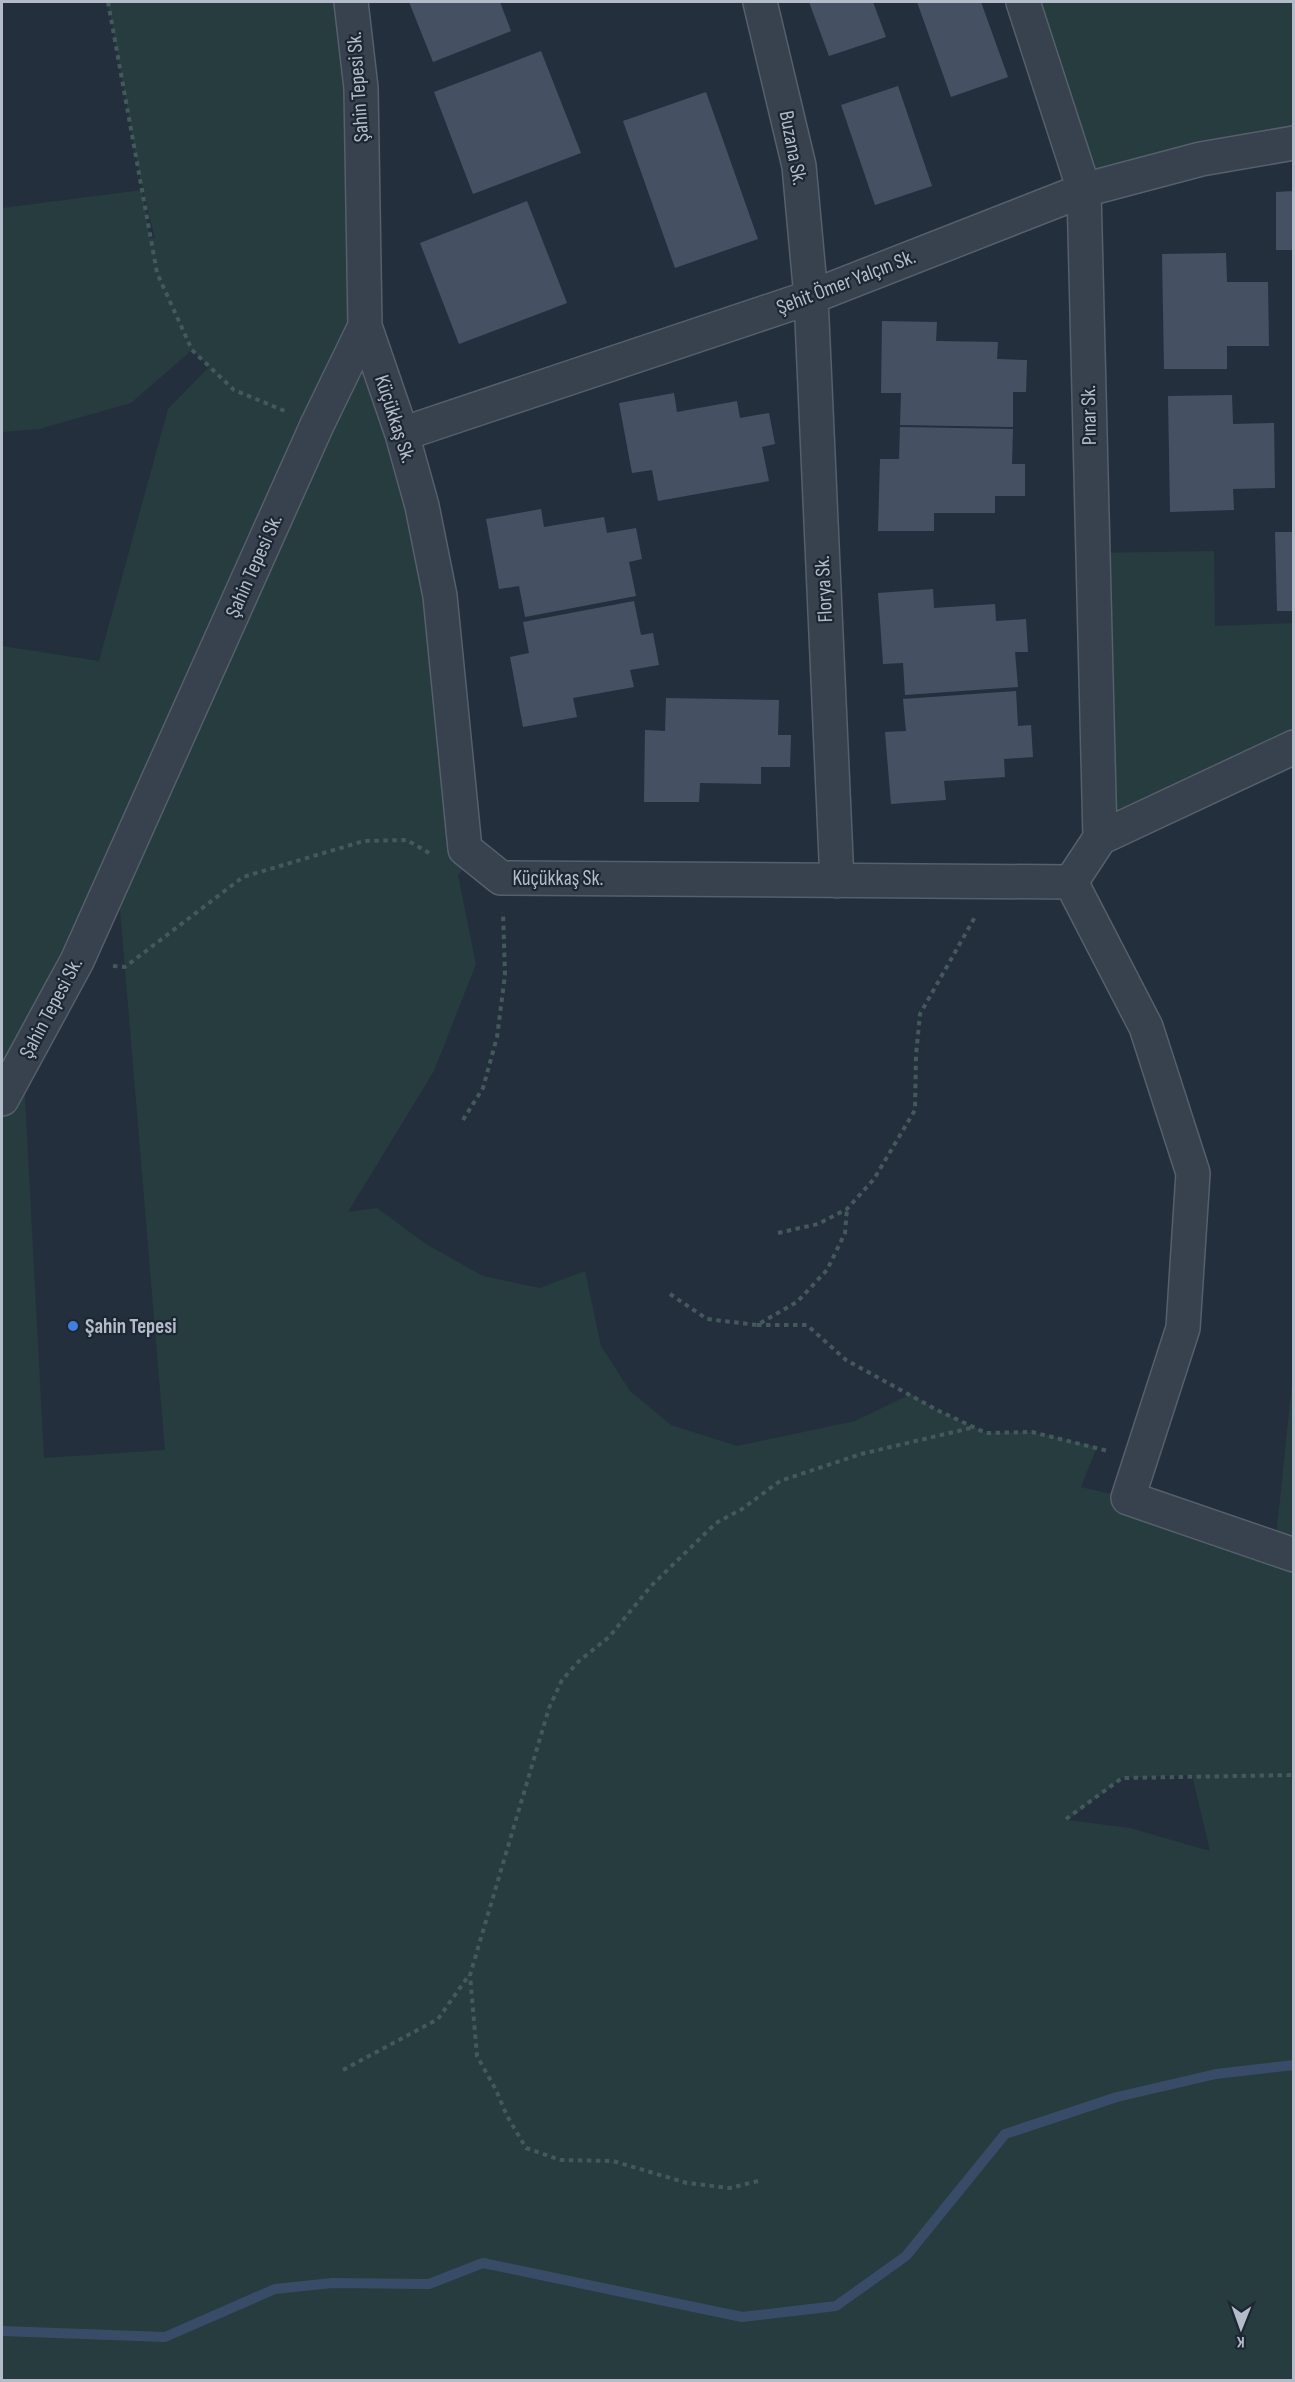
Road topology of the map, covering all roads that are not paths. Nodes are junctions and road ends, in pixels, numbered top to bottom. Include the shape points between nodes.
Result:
1 (351, 2) edge
2 (760, 2) edge
3 (1023, 2) edge
4 (1293, 143) edge
5 (1084, 190) junction
6 (811, 297) junction
7 (365, 326) junction
8 (402, 434) junction
9 (1293, 747) edge
10 (1100, 838) junction
11 (837, 881) junction
12 (1071, 882) junction
13 (2, 1100) edge
14 (1293, 1555) edge

1 - 7 street, Şahin Tepesi Sk. via 362,88
2 - 6 street, Buzana Sk. via 799,166
3 - 5 street, Pınar Sk.
4 - 5 street, Şehit Ömer Yalçın Sk. via 1201,159
5 - 6 street, Şehit Ömer Yalçın Sk.
5 - 10 street, Pınar Sk.
6 - 8 street, Şehit Ömer Yalçın Sk.
6 - 11 street, Florya Sk.
7 - 8 street, Küçükkaş Sk.
7 - 13 street, Şahin Tepesi Sk. via 317,424 77,961
8 - 11 street, Küçükkaş Sk. via 422,506 440,596 465,849 501,878
9 - 10 street
10 - 12 street
11 - 12 street, Küçükkaş Sk.
12 - 14 street via 1146,1027 1193,1173 1183,1328 1128,1498

